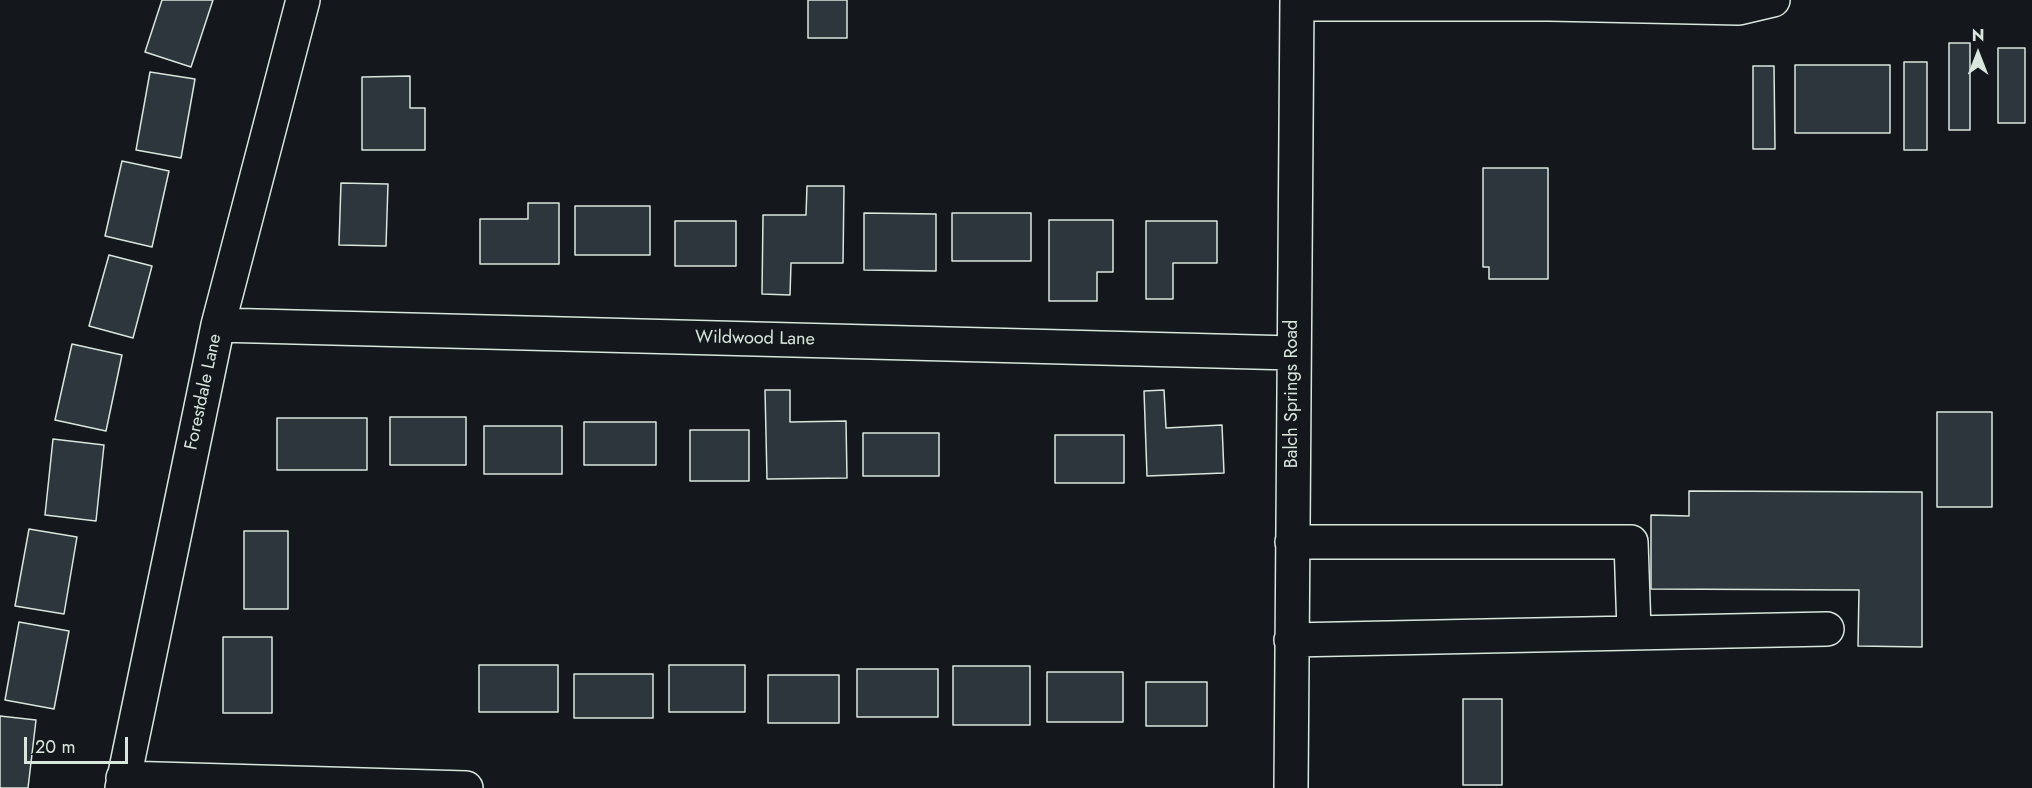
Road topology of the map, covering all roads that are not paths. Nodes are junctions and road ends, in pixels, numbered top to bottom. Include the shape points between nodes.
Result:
1 (303, 0) edge
2 (1773, 0) edge
3 (1297, 2) edge
4 (218, 325) junction
5 (1293, 353) junction
6 (1292, 542) junction
7 (1827, 629) dead end
8 (1634, 632) junction
9 (1291, 639) junction
10 (123, 783) edge
11 (466, 788) edge
12 (1291, 788) edge

1 - 4 street, Forestdale Lane
2 - 3 street via 1739,8
3 - 5 street, Balch Springs Road
4 - 5 street, Wildwood Lane
4 - 10 street, Forestdale Lane
5 - 6 street, Balch Springs Road
6 - 8 street via 1631,542
6 - 9 street, Balch Springs Road
7 - 8 street
8 - 9 street
9 - 12 street, Balch Springs Road
10 - 11 street

